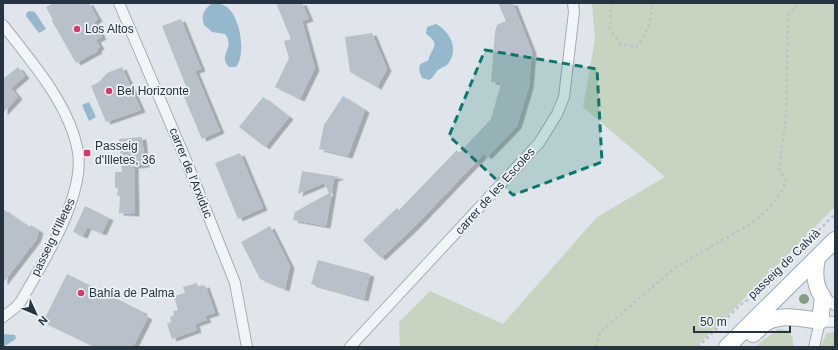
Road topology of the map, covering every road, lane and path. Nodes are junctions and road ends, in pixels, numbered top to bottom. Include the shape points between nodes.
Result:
1 (119, 3) edge
2 (573, 3) edge
3 (611, 3) edge
4 (651, 3) edge
5 (800, 3) edge
6 (3, 24) edge
7 (835, 214) edge
8 (835, 240) edge
9 (817, 258) junction
10 (800, 275) junction
11 (816, 283) junction
12 (829, 301) edge
13 (3, 317) edge
14 (827, 322) edge
15 (247, 347) edge
16 (350, 347) edge
17 (595, 347) edge
18 (698, 347) edge
19 (727, 347) edge
20 (738, 347) edge
21 (814, 347) edge

1 - 15 street, carrer de l'Arxiduc via 235,283
2 - 16 street, carrer de les Escoles via 564,97 540,143
3 - 4 path via 610,30 621,44 636,47 644,37 652,10
5 - 17 path via 788,14 786,116 779,170 786,180 782,191 768,209 749,225 677,266 601,331
6 - 13 street, passeig d'Illetes via 41,75 64,114 76,145 79,166 64,221 21,301
7 - 18 path, passeig de Calvià
8 - 9 main road
9 - 10 main road
9 - 11 main road
10 - 11 main road via 808,275
10 - 14 main road via 813,294 811,312
10 - 19 main road
11 - 12 main road via 818,291
12 - 14 main road
14 - 20 main road via 777,318 767,322
14 - 21 street

